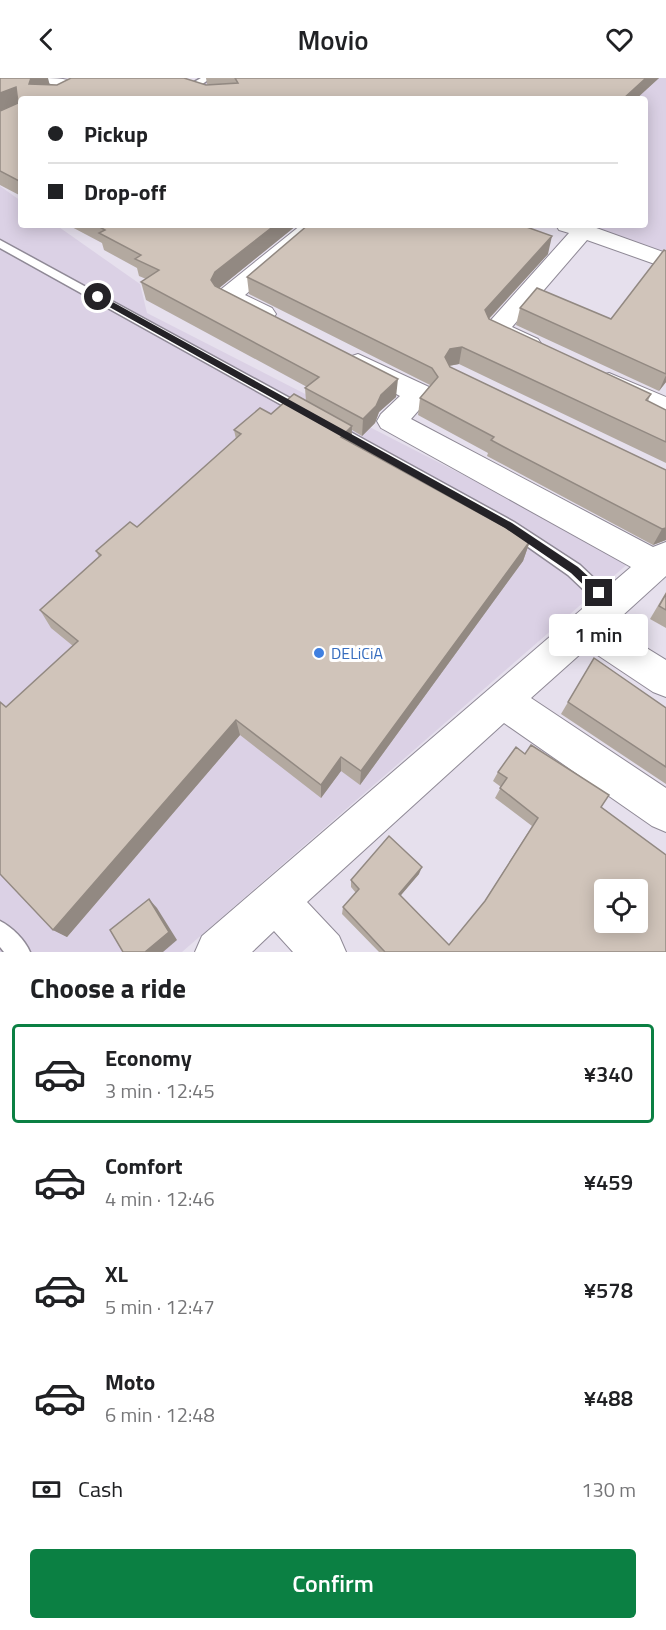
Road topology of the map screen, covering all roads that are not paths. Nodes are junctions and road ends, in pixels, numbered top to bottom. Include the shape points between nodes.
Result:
1 (51, 78) edge
2 (188, 85) edge
3 (71, 86) edge
4 (219, 96) edge
5 (311, 228) edge
6 (575, 228) edge
7 (0, 243) edge
8 (666, 261) edge
9 (281, 323) edge
10 (334, 350) edge
11 (549, 354) edge
12 (592, 374) edge
13 (666, 409) edge
14 (661, 561) edge
15 (598, 616) junction
16 (666, 680) edge
17 (503, 701) junction
18 (666, 812) edge
19 (276, 901) junction
20 (0, 932) edge
21 (19, 952) edge
22 (218, 952) edge
23 (323, 952) edge

1 - 3 street
2 - 4 street
5 - 9 street via 228,296
6 - 8 street
6 - 11 street via 496,329
7 - 15 lane via 509,526 574,570
10 - 14 street via 419,394 391,421
12 - 13 street
14 - 15 street
15 - 16 street
15 - 17 street
17 - 18 street
17 - 19 street
19 - 22 street
19 - 23 street
20 - 21 lane

